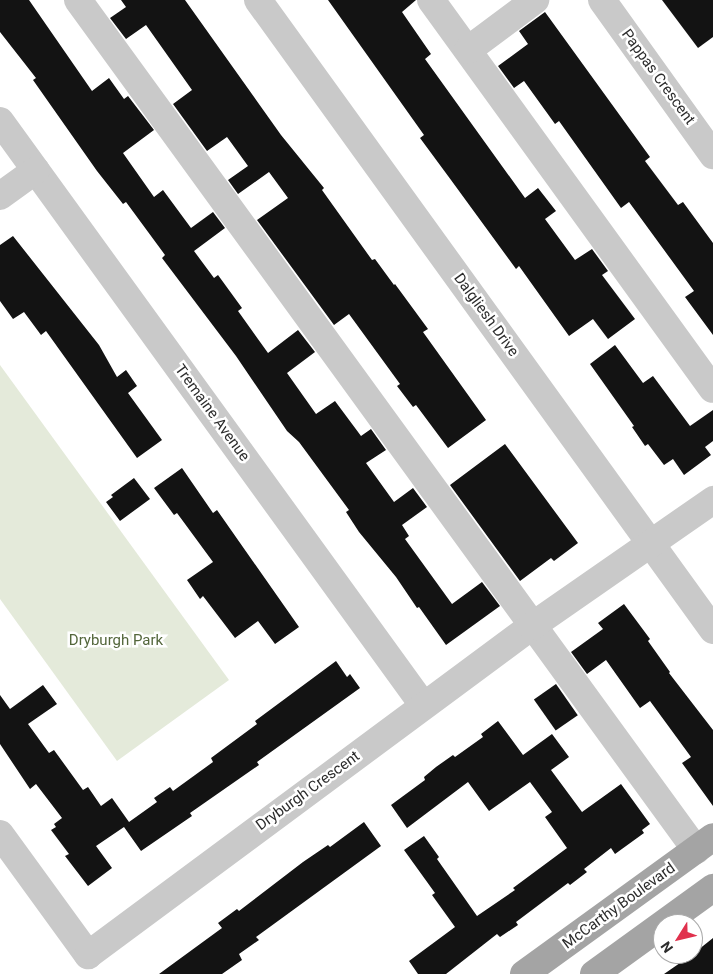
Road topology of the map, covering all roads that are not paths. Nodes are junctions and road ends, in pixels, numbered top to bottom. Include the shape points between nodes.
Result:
1 (78, 0) edge
2 (258, 0) edge
3 (431, 0) edge
4 (536, 0) edge
5 (607, 2) edge
6 (468, 50) junction
7 (0, 121) edge
8 (713, 155) edge
9 (36, 170) junction
10 (0, 196) edge
11 (713, 389) edge
12 (713, 500) edge
13 (652, 544) junction
14 (532, 626) junction
15 (713, 630) edge
16 (423, 705) junction
17 (0, 834) edge
18 (704, 844) edge
19 (713, 888) edge
20 (524, 974) edge
21 (594, 974) edge

1 - 14 street
2 - 13 street, Dalgliesh Drive
3 - 6 street
4 - 6 street
5 - 8 street, Pappas Crescent
6 - 11 street
7 - 9 street, Tremaine Avenue
9 - 10 street
9 - 16 street, Tremaine Avenue
12 - 13 street, Dryburgh Crescent
13 - 14 street, Dryburgh Crescent
13 - 15 street, Dalgliesh Drive
14 - 16 street, Dryburgh Crescent
14 - 18 street
16 - 17 street, Dryburgh Crescent via 88,955
18 - 20 main road, McCarthy Boulevard
19 - 21 main road

